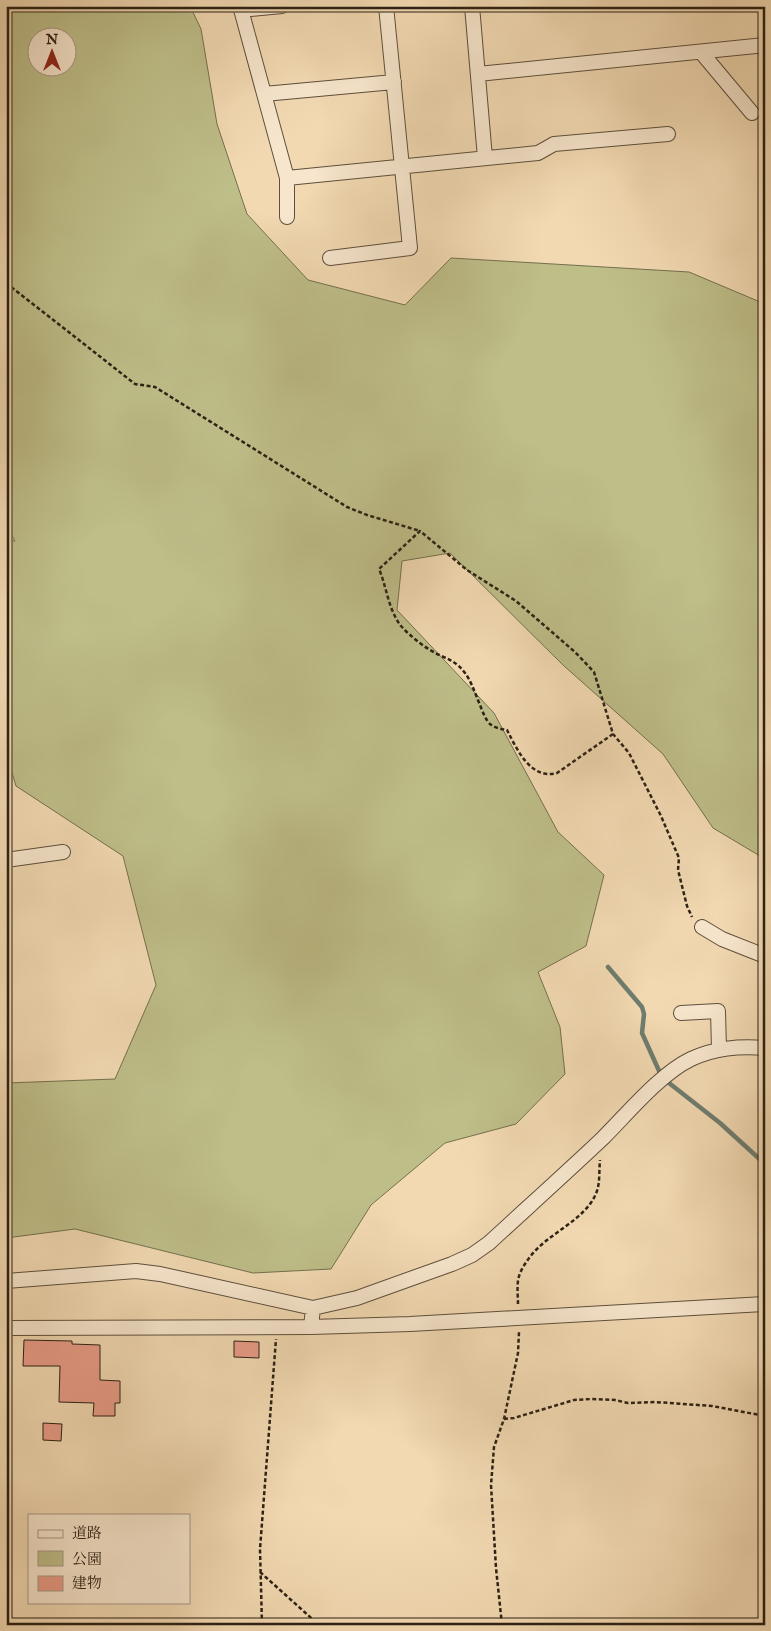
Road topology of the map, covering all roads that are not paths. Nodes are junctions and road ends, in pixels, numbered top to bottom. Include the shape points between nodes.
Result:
1 (282, 6) edge
2 (386, 6) edge
3 (472, 6) edge
4 (241, 8) edge
5 (765, 45) edge
6 (701, 52) junction
7 (478, 74) junction
8 (394, 82) junction
9 (264, 94) junction
10 (752, 113) dead end
11 (668, 134) dead end
12 (485, 158) junction
13 (402, 166) junction
14 (287, 178) junction
15 (287, 216) dead end
16 (330, 258) dead end
17 (63, 852) dead end
18 (6, 860) edge
19 (702, 926) road end
20 (765, 956) edge
21 (681, 1013) dead end
22 (765, 1048) edge
23 (719, 1049) junction
24 (6, 1281) edge
25 (765, 1304) edge
26 (313, 1308) junction
27 (311, 1327) junction
28 (6, 1328) edge

1 - 4 street
2 - 8 street
3 - 7 street
4 - 9 street
5 - 6 street
6 - 7 street
6 - 10 street
7 - 12 street
8 - 9 street
8 - 13 street
9 - 14 street
11 - 12 street via 554,144 538,153
12 - 13 street
13 - 14 street
13 - 16 street via 410,248
14 - 15 street
17 - 18 street
19 - 20 street via 722,939
21 - 23 street via 718,1011
22 - 23 street
23 - 26 street via 689,1060 664,1078 602,1139 472,1255 357,1298
24 - 26 street via 136,1271
25 - 27 street
26 - 27 street
27 - 28 street

